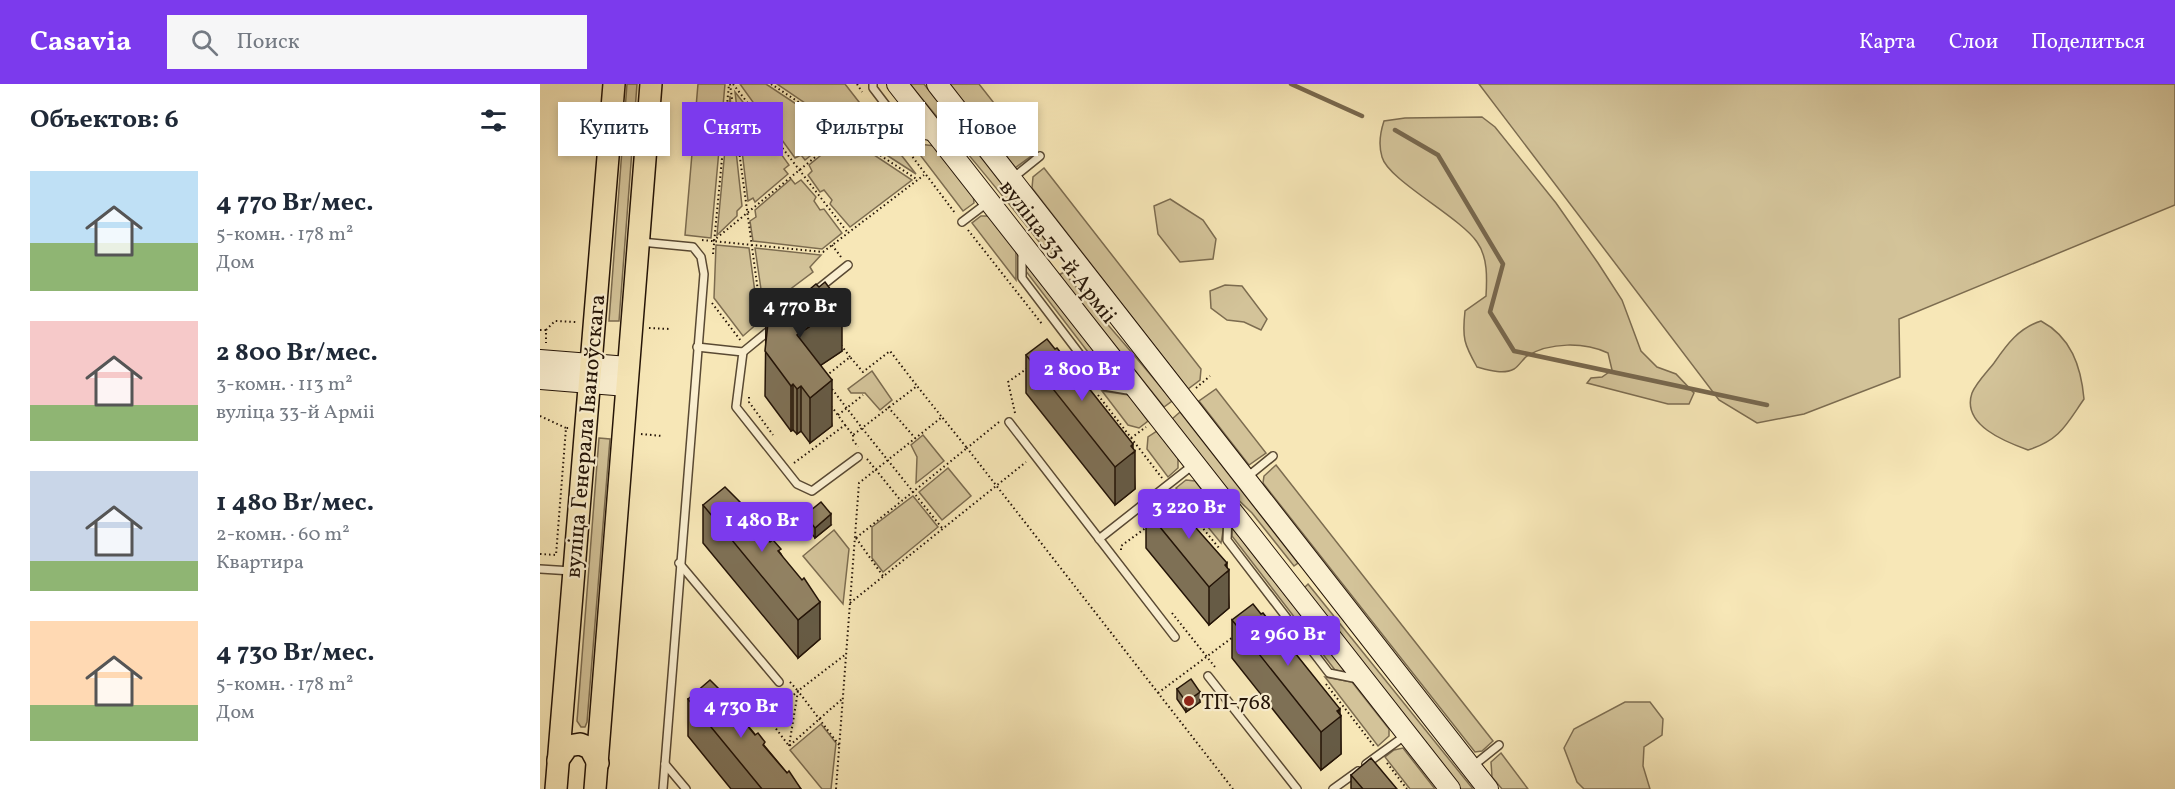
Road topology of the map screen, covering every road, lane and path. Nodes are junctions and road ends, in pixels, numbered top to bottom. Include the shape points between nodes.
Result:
1 (614, 84) edge
2 (651, 84) edge
3 (731, 84) edge
4 (771, 84) edge
5 (856, 84) edge
6 (873, 84) edge
7 (897, 84) edge
8 (937, 84) edge
9 (798, 102) edge
10 (870, 102) edge
11 (937, 135) edge
12 (937, 138) edge
13 (814, 156) edge
14 (881, 156) edge
15 (911, 156) edge
16 (953, 156) edge
17 (1040, 156) dead end
18 (799, 168) junction
19 (925, 174) junction
20 (1012, 179) junction
21 (918, 180) junction
22 (989, 201) junction
23 (747, 212) junction
24 (962, 222) junction
25 (848, 233) junction
26 (694, 240) dead end
27 (713, 241) junction
28 (1058, 241) junction
29 (639, 242) junction
30 (1022, 242) junction
31 (751, 245) junction
32 (832, 245) junction
33 (1035, 257) junction
34 (712, 265) dead end
35 (848, 265) joint
36 (1079, 268) junction
37 (1056, 285) junction
38 (815, 292) edge
39 (710, 310) dead end
40 (779, 322) edge
41 (579, 323) dead end
42 (763, 327) dead end
43 (1045, 327) dead end
44 (645, 328) dead end
45 (670, 329) dead end
46 (540, 330) edge
47 (546, 330) junction
48 (837, 338) edge
49 (748, 340) dead end
50 (731, 341) dead end
51 (741, 341) junction
52 (698, 347) junction
53 (742, 352) junction
54 (543, 354) edge
55 (850, 357) junction
56 (1033, 363) edge
57 (589, 373) junction
58 (1210, 376) dead end
59 (627, 377) junction
60 (823, 378) edge
61 (540, 380) edge
62 (829, 386) edge
63 (917, 386) junction
64 (1191, 391) dead end
65 (749, 392) dead end
66 (1095, 392) edge
67 (1140, 392) junction
68 (863, 395) dead end
69 (826, 400) edge
70 (846, 408) junction
71 (888, 408) junction
72 (838, 415) junction
73 (540, 416) edge
74 (942, 417) junction
75 (1019, 419) dead end
76 (1007, 420) joint
77 (1150, 424) dead end
78 (845, 425) junction
79 (566, 428) junction
80 (862, 428) junction
81 (571, 429) dead end
82 (638, 433) dead end
83 (853, 435) junction
84 (662, 436) dead end
85 (775, 438) dead end
86 (915, 438) junction
87 (1131, 438) junction
88 (859, 448) dead end
89 (967, 448) junction
90 (789, 455) dead end
91 (1035, 455) junction
92 (861, 456) joint
93 (1273, 456) dead end
94 (888, 460) junction
95 (1195, 464) junction
96 (876, 470) junction
97 (1246, 477) junction
98 (1167, 484) junction
99 (995, 486) junction
100 (913, 492) junction
101 (901, 501) junction
102 (1228, 506) junction
103 (1155, 520) edge
104 (942, 528) junction
105 (856, 538) junction
106 (1099, 538) junction
107 (1121, 550) dead end
108 (540, 554) edge
109 (1303, 554) junction
110 (1225, 556) dead end
111 (679, 563) junction
112 (540, 569) edge
113 (1279, 570) junction
114 (572, 572) junction
115 (882, 576) junction
116 (1324, 581) junction
117 (1301, 597) junction
118 (850, 603) junction
119 (1171, 612) dead end
120 (1175, 637) dead end
121 (1234, 637) edge
122 (846, 653) junction
123 (1207, 657) junction
124 (1221, 675) dead end
125 (1209, 676) dead end
126 (1366, 681) junction
127 (779, 682) dead end
128 (790, 682) dead end
129 (1325, 683) dead end
130 (798, 691) junction
131 (1158, 693) junction
132 (843, 698) junction
133 (561, 719) junction
134 (820, 720) junction
135 (601, 722) junction
136 (1408, 734) junction
137 (839, 745) junction
138 (1499, 745) dead end
139 (789, 746) junction
140 (1380, 754) junction
141 (558, 760) junction
142 (598, 763) junction
143 (665, 764) junction
144 (1471, 767) junction
145 (556, 789) edge
146 (596, 789) edge
147 (663, 789) edge
148 (686, 789) edge
149 (836, 789) edge
150 (1233, 789) edge
151 (1297, 789) edge
152 (1333, 789) edge
153 (1407, 789) edge
154 (1450, 789) edge
155 (1488, 789) edge

1 - 57 main road, вуліца Генерала Іваноўскага
2 - 29 main road, вуліца Генерала Іваноўскага
3 - 18 path
3 - 23 path
3 - 27 path
4 - 9 path
5 - 10 path
6 - 12 lane via 905,130
7 - 11 street, вуліца 33-й Арміі
8 - 20 street, вуліца 33-й Арміі
13 - 18 path
14 - 21 path
15 - 19 path
16 - 22 street, вуліца 33-й Арміі
17 - 20 lane
18 - 23 path
18 - 25 path
19 - 21 path
19 - 24 path
20 - 28 street, вуліца 33-й Арміі
21 - 25 path
22 - 24 lane
22 - 30 street, вуліца 33-й Арміі
23 - 27 path
23 - 31 path
24 - 43 path
25 - 32 path
26 - 27 path
27 - 31 path
27 - 34 path
28 - 33 street via 1060,250 1054,259 1044,262
28 - 36 street, вуліца 33-й Арміі
29 - 52 lane via 693,247 701,257 704,274
29 - 59 main road, вуліца Генерала Іваноўскага
30 - 33 street, вуліца 33-й Арміі
30 - 67 lane via 1022,278 1104,386
31 - 32 path via 823,252
31 - 42 path
32 - 35 path
33 - 37 street, вуліца 33-й Арміі
35 - 38 lane
36 - 37 street via 1070,263 1059,266 1054,275
36 - 97 street, вуліца 33-й Арміі
37 - 67 street, вуліца 33-й Арміі
39 - 51 path via 710,300
40 - 53 lane
41 - 47 path via 555,321
44 - 45 path
46 - 47 path
47 - 54 path
48 - 55 path
49 - 51 path
50 - 51 path
52 - 53 lane
52 - 111 lane
53 - 92 lane via 736,407 797,484 812,491
54 - 57 street
55 - 60 path
55 - 63 path via 862,372 890,351
56 - 75 path via 1008,382 1013,411
57 - 59 street
57 - 61 street
57 - 114 main road, вуліца Генерала Іваноўскага
58 - 64 path
59 - 135 main road, вуліца Генерала Іваноўскага
62 - 70 path
63 - 71 path
63 - 74 path
65 - 85 path via 749,402
66 - 87 path
67 - 95 street, вуліца 33-й Арміі
68 - 70 path
69 - 72 path
70 - 72 path
70 - 80 path
71 - 80 path
71 - 86 path
72 - 78 path
73 - 79 path
74 - 86 path
74 - 89 path
76 - 89 path
76 - 91 lane
77 - 87 path
78 - 83 path
78 - 90 path via 795,464
79 - 81 path
79 - 108 path via 556,555
80 - 83 path
80 - 94 path
82 - 84 path
83 - 88 path
86 - 94 path
87 - 98 path
89 - 99 path
89 - 100 path
91 - 99 path
91 - 106 lane
92 - 96 path
93 - 97 lane
94 - 96 path
94 - 100 path
95 - 98 lane
95 - 102 street, вуліца 33-й Арміі
96 - 101 path
96 - 105 path via 859,483
97 - 109 street, вуліца 33-й Арміі
98 - 106 lane
98 - 110 path
99 - 104 path
99 - 131 path
100 - 101 path
100 - 104 path
101 - 105 path
102 - 113 street, вуліца 33-й Арміі
102 - 126 lane via 1227,540 1329,673
103 - 107 path
104 - 115 path
105 - 115 path
105 - 118 path
106 - 120 lane
109 - 113 street via 1304,563 1299,571 1289,574
109 - 116 street, вуліца 33-й Арміі
111 - 127 lane
111 - 143 lane
112 - 114 lane
113 - 117 street, вуліца 33-й Арміі
114 - 133 main road, вуліца Генерала Іваноўскага
115 - 118 path
116 - 117 street via 1314,576 1304,579 1299,588
116 - 144 street, вуліца 33-й Арміі
117 - 126 street, вуліца 33-й Арміі
118 - 122 path
119 - 123 path
121 - 123 path
122 - 130 path
122 - 132 path
123 - 124 path
123 - 131 path
125 - 151 lane
126 - 136 street, вуліца 33-й Арміі
128 - 130 path
129 - 140 path
130 - 134 path
130 - 139 path
130 - 139 path via 768,718
131 - 150 path
132 - 134 path
132 - 137 path
133 - 135 main road via 570,732 581,735 593,732
133 - 141 main road, вуліца Генерала Іваноўскага
134 - 137 path
134 - 139 path
135 - 142 main road, вуліца Генерала Іваноўскага
136 - 140 lane
136 - 154 street, вуліца 33-й Арміі
137 - 149 path
138 - 144 lane
140 - 152 lane
140 - 153 path
141 - 142 main road via 568,746 580,744 590,748
141 - 145 main road, вуліца Генерала Іваноўскага
142 - 146 main road, вуліца Генерала Іваноўскага
143 - 147 lane
143 - 148 lane
144 - 155 street, вуліца 33-й Арміі

